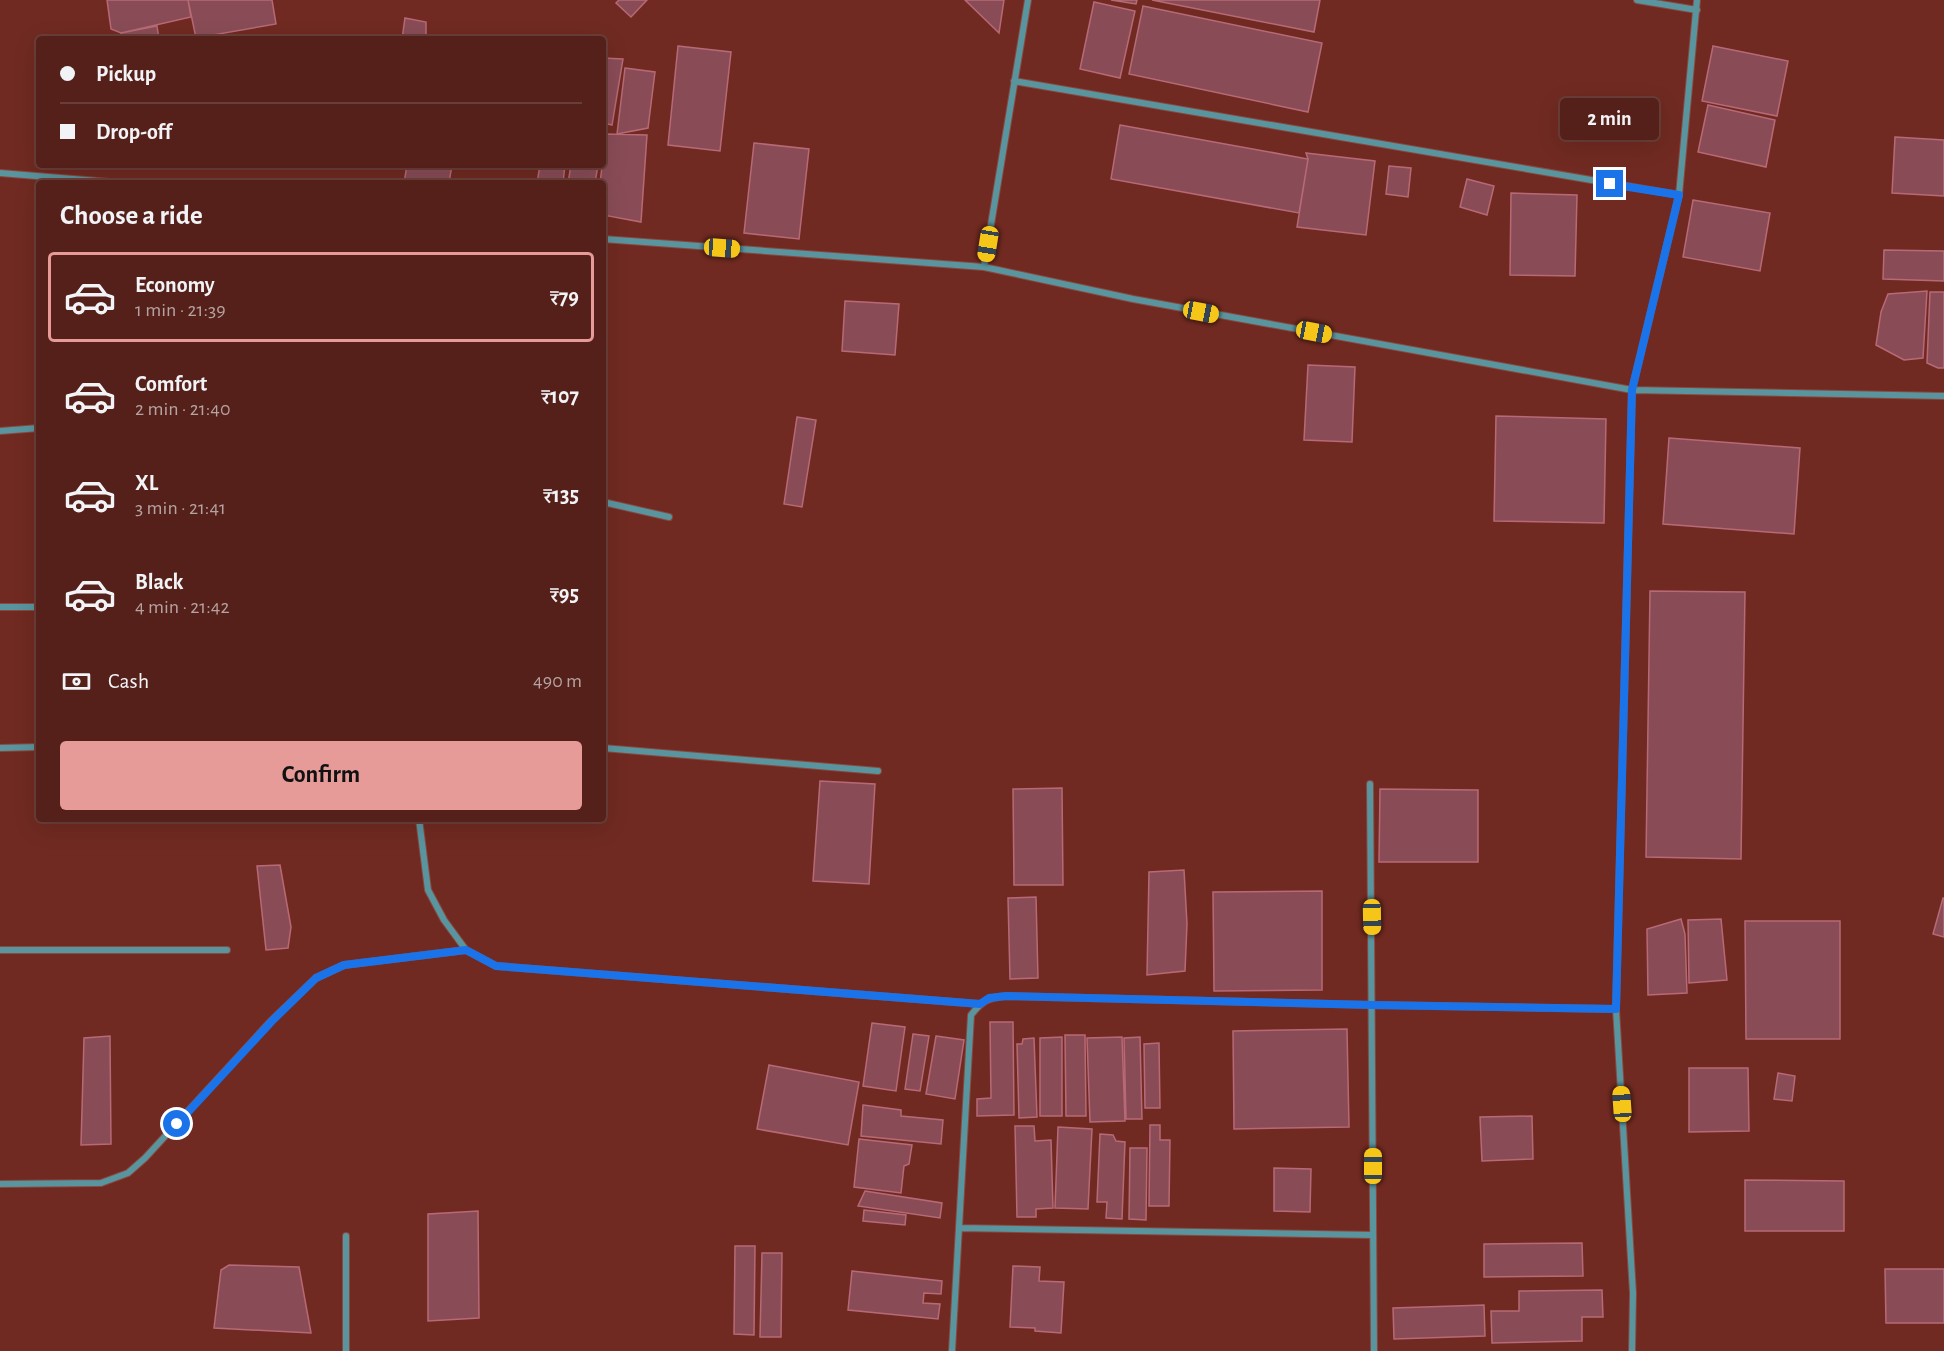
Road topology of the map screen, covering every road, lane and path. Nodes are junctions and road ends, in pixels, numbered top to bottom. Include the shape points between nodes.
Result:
1 (1028, 0) edge
2 (1637, 0) edge
3 (1697, 0) edge
4 (1697, 10) junction
5 (1014, 81) junction
6 (0, 173) edge
7 (85, 180) edge
8 (1679, 195) junction
9 (606, 239) edge
10 (984, 267) junction
11 (1632, 390) junction
12 (1944, 396) edge
13 (36, 428) edge
14 (0, 431) edge
15 (606, 503) edge
16 (669, 517) dead end
17 (36, 606) edge
18 (0, 608) edge
19 (36, 747) edge
20 (0, 748) edge
21 (606, 748) edge
22 (878, 771) dead end
23 (1370, 784) dead end
24 (419, 822) edge
25 (0, 950) edge
26 (227, 950) dead end
27 (466, 950) junction
28 (980, 1004) junction
29 (1373, 1005) junction
30 (1616, 1009) junction
31 (0, 1184) edge
32 (960, 1228) junction
33 (1373, 1235) junction
34 (346, 1236) dead end
35 (346, 1351) edge
36 (952, 1351) edge
37 (1374, 1351) edge
38 (1632, 1351) edge

1 - 5 street
2 - 4 street
3 - 4 street
4 - 8 street
5 - 8 street
5 - 10 street
6 - 7 street
8 - 11 street
9 - 10 street
10 - 11 street via 1133,299
11 - 12 street
11 - 30 street
13 - 14 street
15 - 16 street
17 - 18 street
19 - 20 street
21 - 22 street
23 - 29 street
24 - 27 street via 428,890
25 - 26 street
27 - 28 street via 496,966
27 - 31 street via 344,965 316,978 128,1173 101,1182
28 - 29 street via 989,998 1006,996
28 - 32 street via 971,1015
29 - 30 street
29 - 33 street
30 - 38 street via 1634,1293
32 - 33 street
32 - 36 street
33 - 37 street
34 - 35 street

